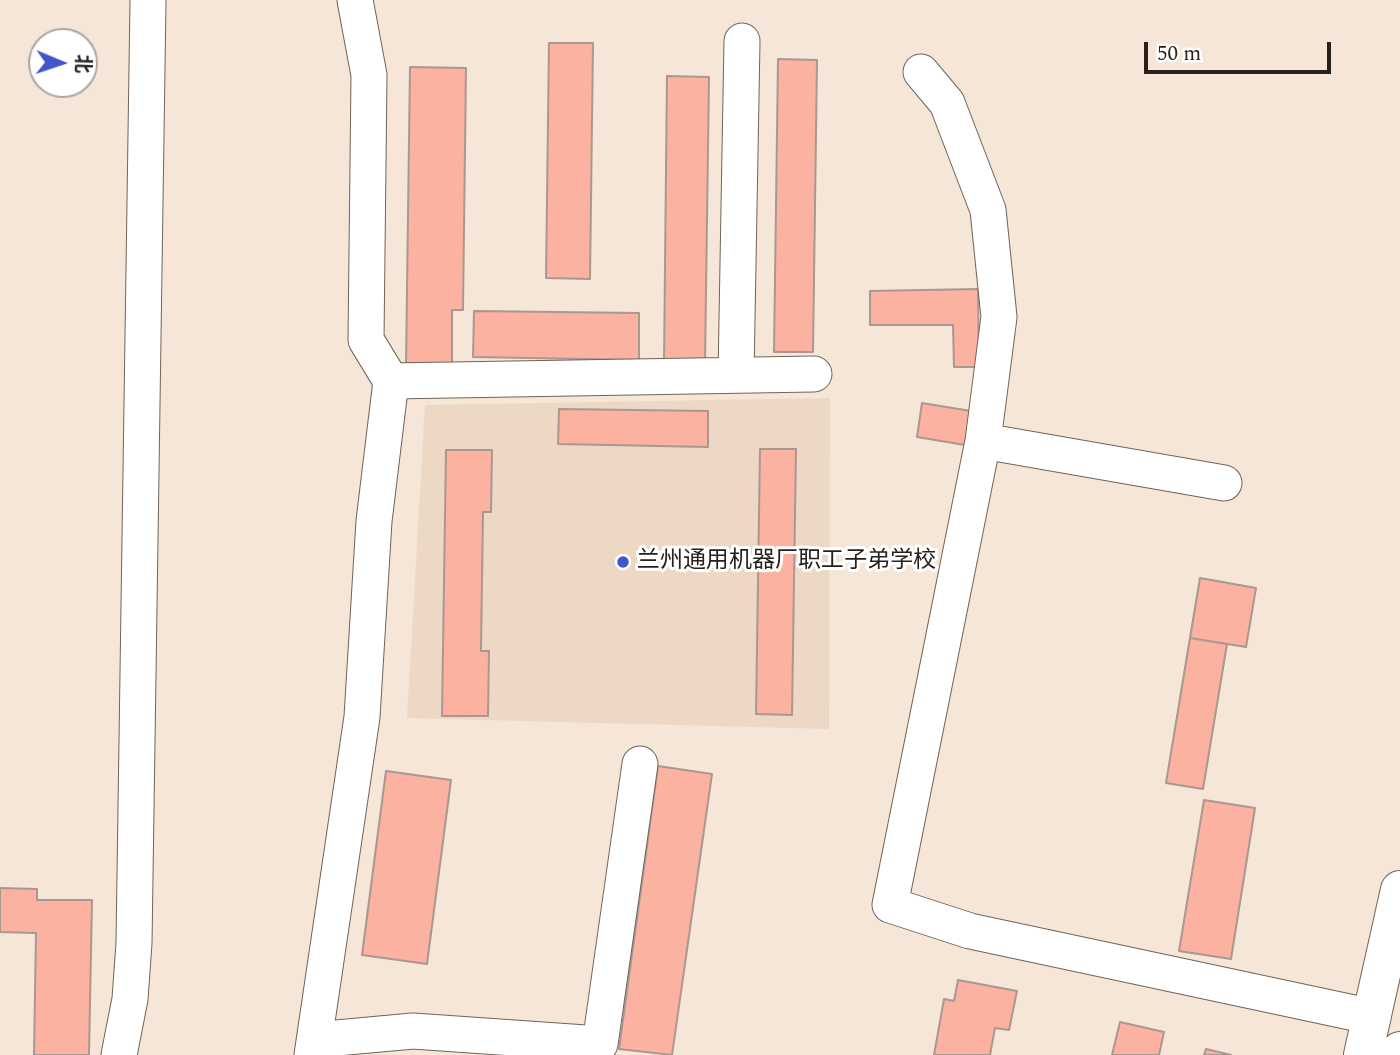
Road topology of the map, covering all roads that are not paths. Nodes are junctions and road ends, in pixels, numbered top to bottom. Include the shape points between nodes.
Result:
1 (148, 0) edge
2 (355, 0) edge
3 (742, 41) dead end
4 (921, 72) dead end
5 (814, 374) dead end
6 (736, 375) junction
7 (391, 381) junction
8 (984, 441) junction
9 (1224, 483) dead end
10 (640, 764) dead end
11 (1400, 890) edge
12 (1373, 1017) junction
13 (314, 1048) edge
14 (119, 1055) edge
15 (1363, 1055) edge

1 - 14 street via 134,943
2 - 7 street via 369,75 366,340
3 - 6 street
4 - 8 street via 947,103 988,210 999,317
5 - 6 street
6 - 7 street
7 - 13 street via 373,521 362,717
8 - 9 street
8 - 12 street via 890,905 970,931
10 - 13 street via 600,1044 413,1031
11 - 12 main road
12 - 15 main road

